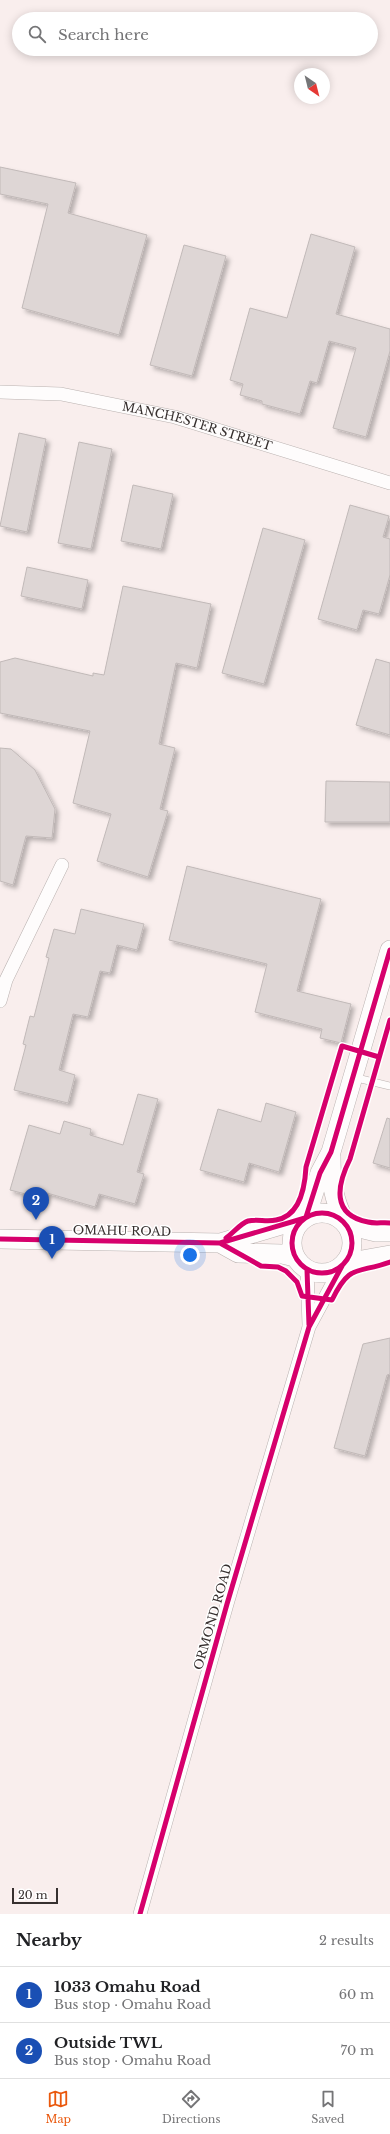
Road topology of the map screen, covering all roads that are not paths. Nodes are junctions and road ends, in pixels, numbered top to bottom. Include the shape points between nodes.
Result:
1 (0, 392) edge
2 (390, 483) edge
3 (62, 865) dead end
4 (390, 950) edge
5 (3, 979) edge
6 (386, 980) edge
7 (0, 1001) edge
8 (353, 1077) junction
9 (390, 1086) edge
10 (332, 1152) junction
11 (306, 1218) junction
12 (346, 1224) junction
13 (390, 1232) edge
14 (0, 1239) edge
15 (220, 1243) junction
16 (390, 1255) edge
17 (301, 1263) junction
18 (344, 1264) junction
19 (309, 1327) junction
20 (140, 1914) edge

1 - 2 street, MANCHESTER STREET via 60,394 175,416
3 - 5 street
4 - 6 main road
5 - 7 street
6 - 8 main road
8 - 9 lane
8 - 10 main road
10 - 11 main road via 320,1173
10 - 12 main road via 331,1182 334,1200
11 - 12 main road via 314,1214 327,1214 338,1217
11 - 15 main road, OMAHU ROAD
11 - 17 main road via 294,1232 292,1249
12 - 13 main road via 376,1232
12 - 18 main road via 353,1245
14 - 15 main road, OMAHU ROAD
15 - 17 main road, OMAHU ROAD via 238,1253 282,1254
16 - 18 main road
17 - 18 main road via 325,1273 334,1271
17 - 19 street, ORMOND ROAD
18 - 19 street, ORMOND ROAD
19 - 20 street, ORMOND ROAD via 227,1604

